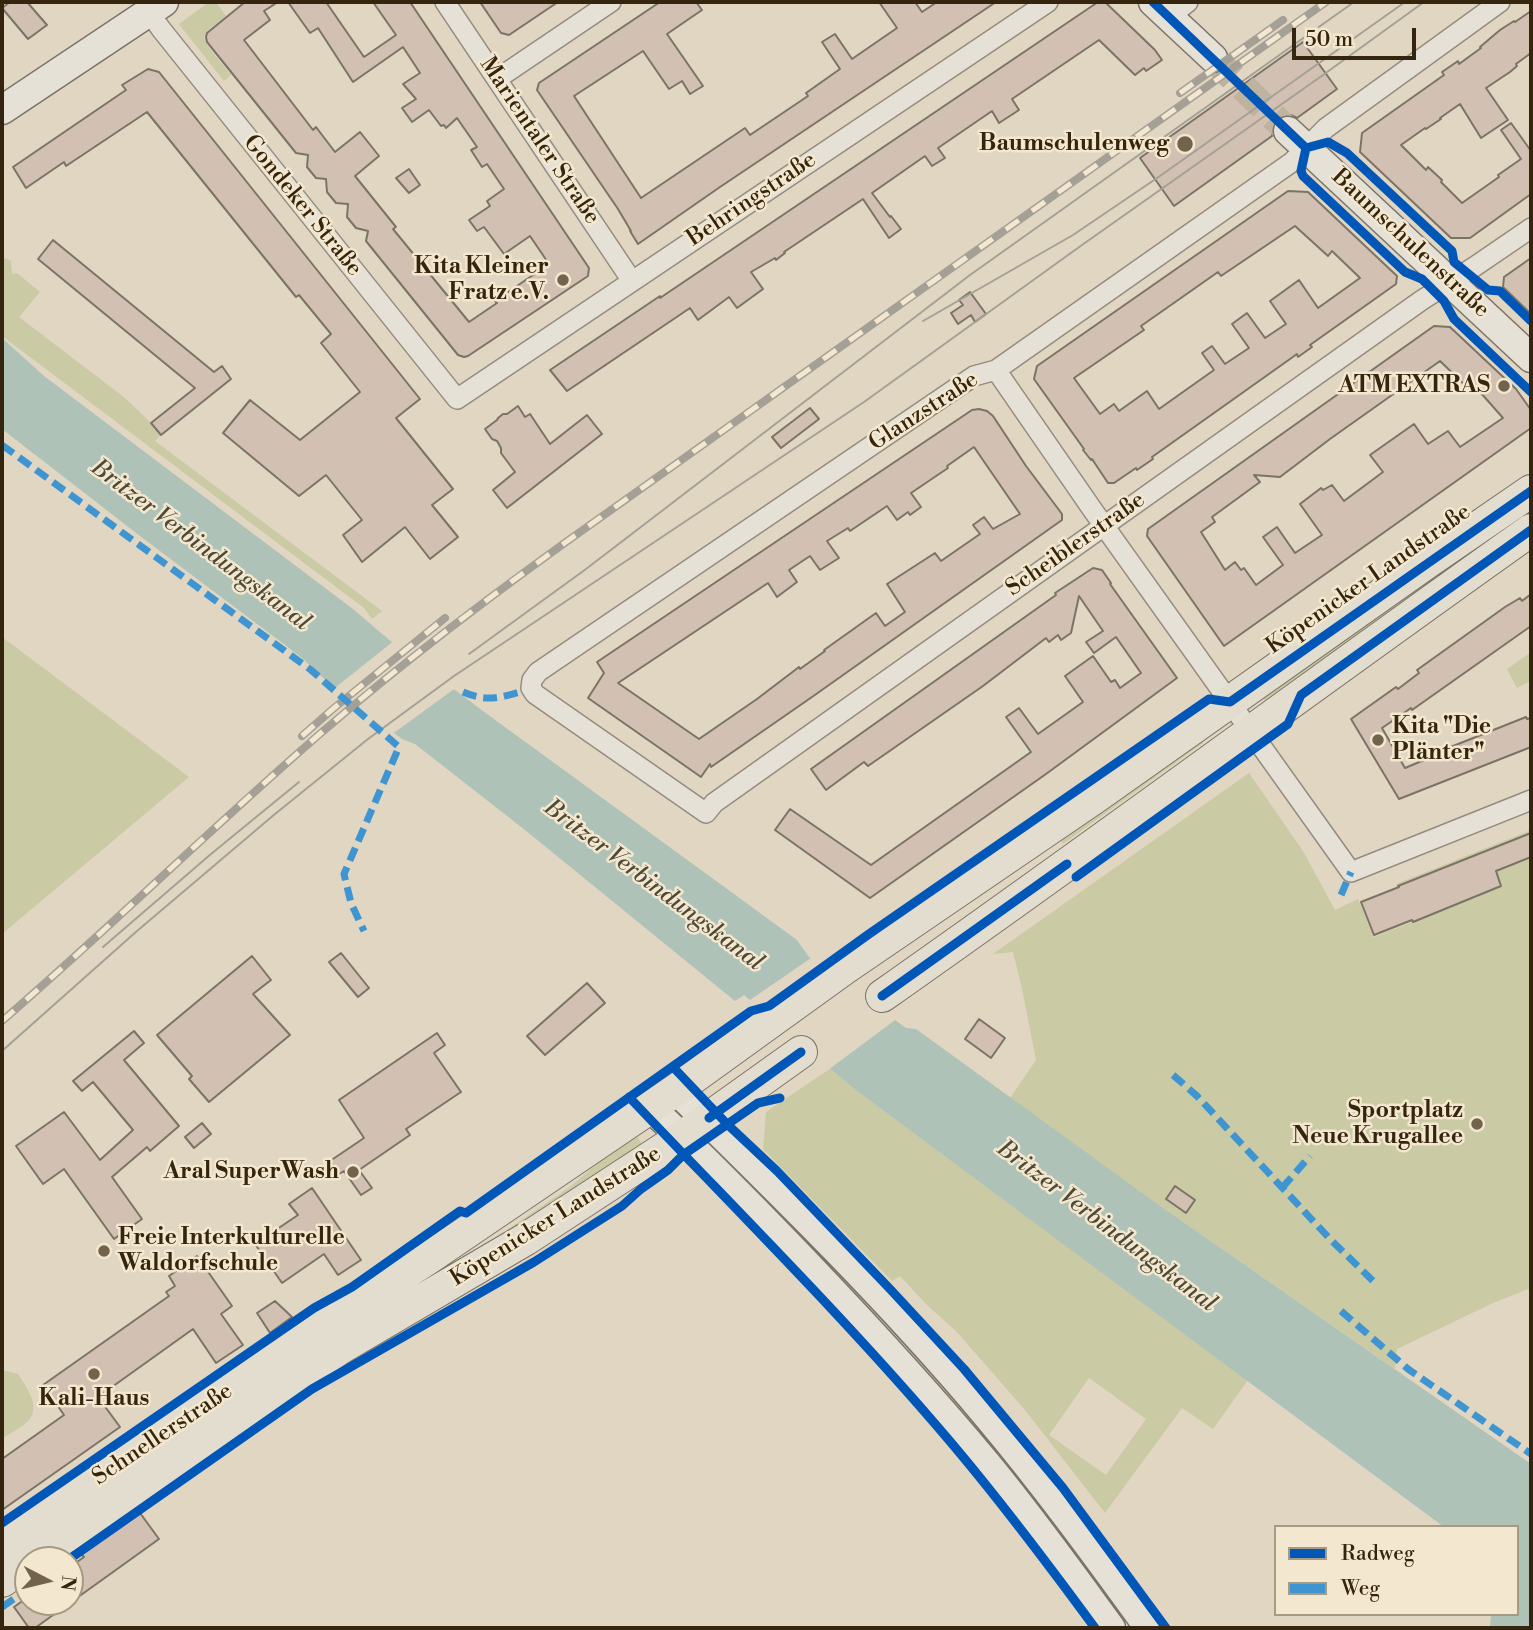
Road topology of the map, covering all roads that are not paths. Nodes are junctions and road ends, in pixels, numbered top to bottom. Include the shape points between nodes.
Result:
1 (445, 2) edge
2 (611, 2) edge
3 (1048, 2) edge
4 (1500, 2) edge
5 (156, 7) edge
6 (1170, 7) edge
7 (1213, 58) tunnel mouth
8 (497, 79) junction
9 (2, 110) edge
10 (1297, 139) junction
11 (1531, 228) edge
12 (632, 281) junction
13 (1451, 282) junction
14 (1531, 358) edge
15 (996, 370) junction
16 (457, 399) joint
17 (1531, 491) edge
18 (1104, 526) junction
19 (1531, 530) edge
20 (1230, 702) junction
21 (1250, 731) junction
22 (1531, 800) edge
23 (706, 813) joint
24 (928, 911) junction
25 (989, 921) junction
26 (882, 996) dead end
27 (801, 1052) dead end
28 (676, 1090) junction
29 (650, 1107) junction
30 (694, 1129) junction
31 (332, 1337) junction
32 (2, 1546) edge
33 (50, 1546) edge
34 (1111, 1628) edge
35 (1149, 1628) edge

1 - 8 street, Marientaler Straße
2 - 8 street
3 - 12 street, Behringstraße
4 - 10 street, Glanzstraße via 1329,126
5 - 9 main road
5 - 16 street, Gondeker Straße via 161,29
6 - 7 main road
8 - 12 street, Marientaler Straße
10 - 13 main road, Baumschulenstraße
10 - 15 street, Glanzstraße via 1292,162
11 - 13 street, Scheiblerstraße
12 - 16 street, Behringstraße
13 - 14 main road, Baumschulenstraße
13 - 18 street, Scheiblerstraße
15 - 18 street
15 - 23 street, Glanzstraße via 974,376 532,680 535,694
17 - 20 main road, Köpenicker Landstraße
18 - 20 street
18 - 23 street, Scheiblerstraße
19 - 21 main road
20 - 21 street
20 - 24 main road, Köpenicker Landstraße
21 - 22 street via 1351,872
21 - 25 main road
24 - 25 main road
24 - 28 main road, Köpenicker Landstraße
25 - 26 main road
27 - 30 main road, Köpenicker Landstraße
28 - 29 main road, Köpenicker Landstraße
28 - 30 main road
29 - 30 main road
29 - 31 main road, Köpenicker Landstraße via 427,1259
30 - 31 main road, Köpenicker Landstraße via 526,1239
30 - 34 main road via 798,1255 891,1353 996,1475
30 - 35 main road via 915,1334 1027,1465
31 - 32 main road, Schnellerstraße
31 - 33 main road, Schnellerstraße

